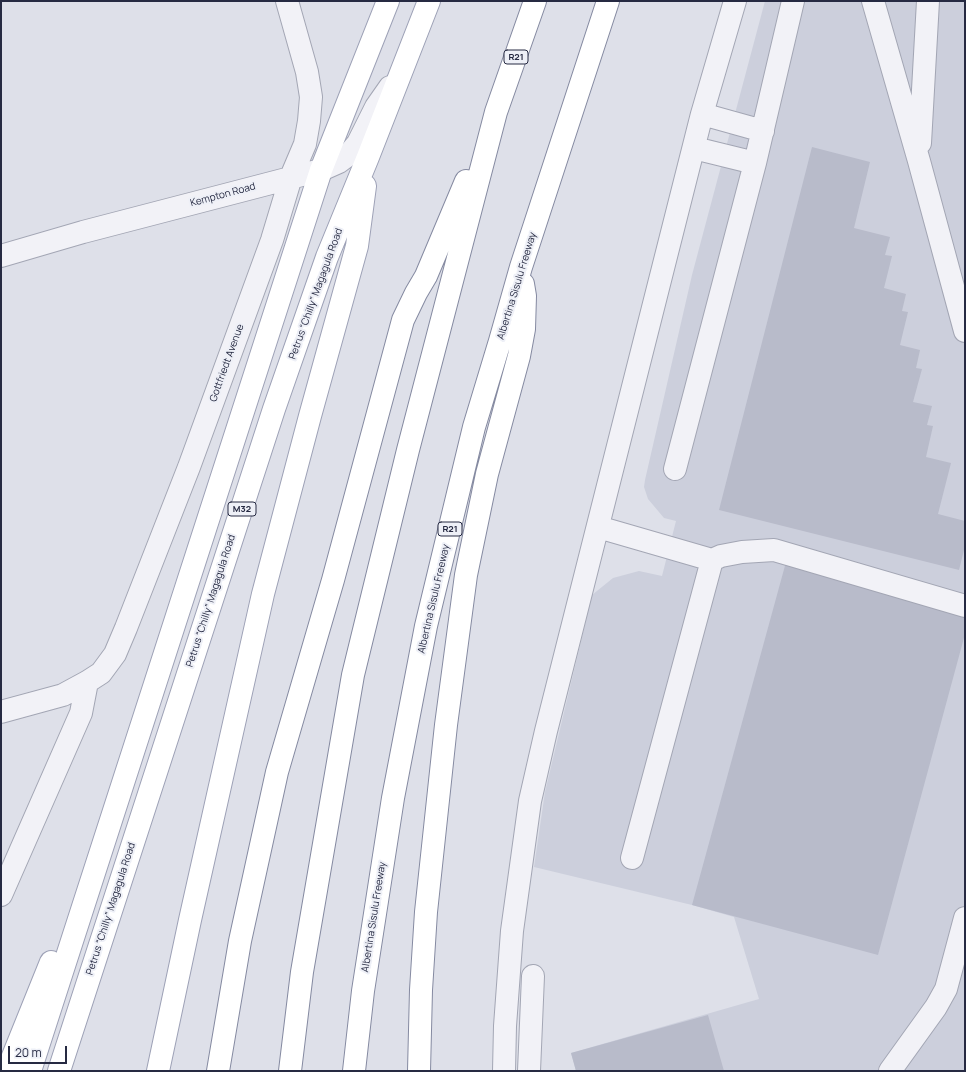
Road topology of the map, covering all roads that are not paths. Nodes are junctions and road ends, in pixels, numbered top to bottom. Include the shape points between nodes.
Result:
1 (287, 1) edge
2 (388, 1) edge
3 (429, 1) edge
4 (535, 1) edge
5 (608, 1) edge
6 (735, 1) edge
7 (793, 1) edge
8 (872, 1) edge
9 (928, 1) edge
10 (400, 74) junction
11 (496, 112) junction
12 (702, 114) junction
13 (763, 131) junction
14 (694, 148) junction
15 (368, 157) junction
16 (919, 161) junction
17 (755, 164) junction
18 (321, 170) junction
19 (291, 177) junction
20 (1, 256) edge
21 (521, 267) junction
22 (965, 331) edge
23 (675, 469) dead end
24 (598, 527) junction
25 (712, 560) junction
26 (965, 606) edge
27 (87, 682) junction
28 (1, 712) edge
29 (632, 858) dead end
30 (1, 896) edge
31 (965, 918) edge
32 (533, 976) dead end
33 (42, 1007) junction
34 (7, 1071) edge
35 (30, 1071) edge
36 (59, 1071) edge
37 (158, 1071) edge
38 (218, 1071) edge
39 (290, 1071) edge
40 (354, 1071) edge
41 (419, 1071) edge
42 (504, 1071) edge
43 (529, 1071) edge
44 (890, 1071) edge

1 - 19 street, Gottfriedt Avenue via 307,72 311,97 310,121 305,144
2 - 18 main road, M32
3 - 10 main road, Petrus “Chilly” Magagula Road / M32
4 - 11 main road, R21
5 - 21 main road, Albertina Sisulu Freeway / R21
6 - 12 street
7 - 13 street
8 - 16 street
9 - 16 street
10 - 15 main road, Petrus “Chilly” Magagula Road / M32
10 - 18 street, Kempton Road via 376,107 358,143 348,156
11 - 38 main road via 426,276 403,320 333,580 277,772 240,940
11 - 39 main road, R21 via 408,450 353,675 302,972
12 - 13 street
12 - 14 street
13 - 17 street
14 - 17 street
14 - 24 street
15 - 36 main road, Petrus “Chilly” Magagula Road / M32 via 327,257 274,409
15 - 37 main road via 357,246 263,594
16 - 22 street
17 - 23 street
18 - 19 street, Kempton Road
18 - 33 main road, M32 via 115,805
19 - 20 street, Kempton Road
19 - 27 street, Gottfriedt Avenue via 266,255 189,467 126,628 115,654 101,673
21 - 40 main road, Albertina Sisulu Freeway / R21 via 474,427 426,626 393,798 363,991
21 - 41 main road via 525,296 524,329 487,474 466,575 446,725 426,912
24 - 25 street
24 - 42 street via 530,801 512,932
25 - 26 street via 742,552 774,550
25 - 29 street
27 - 28 street, Gottfriedt Avenue via 63,695
27 - 30 street via 81,713
31 - 44 street via 946,989
32 - 43 street
33 - 34 main road
33 - 35 main road, M32

